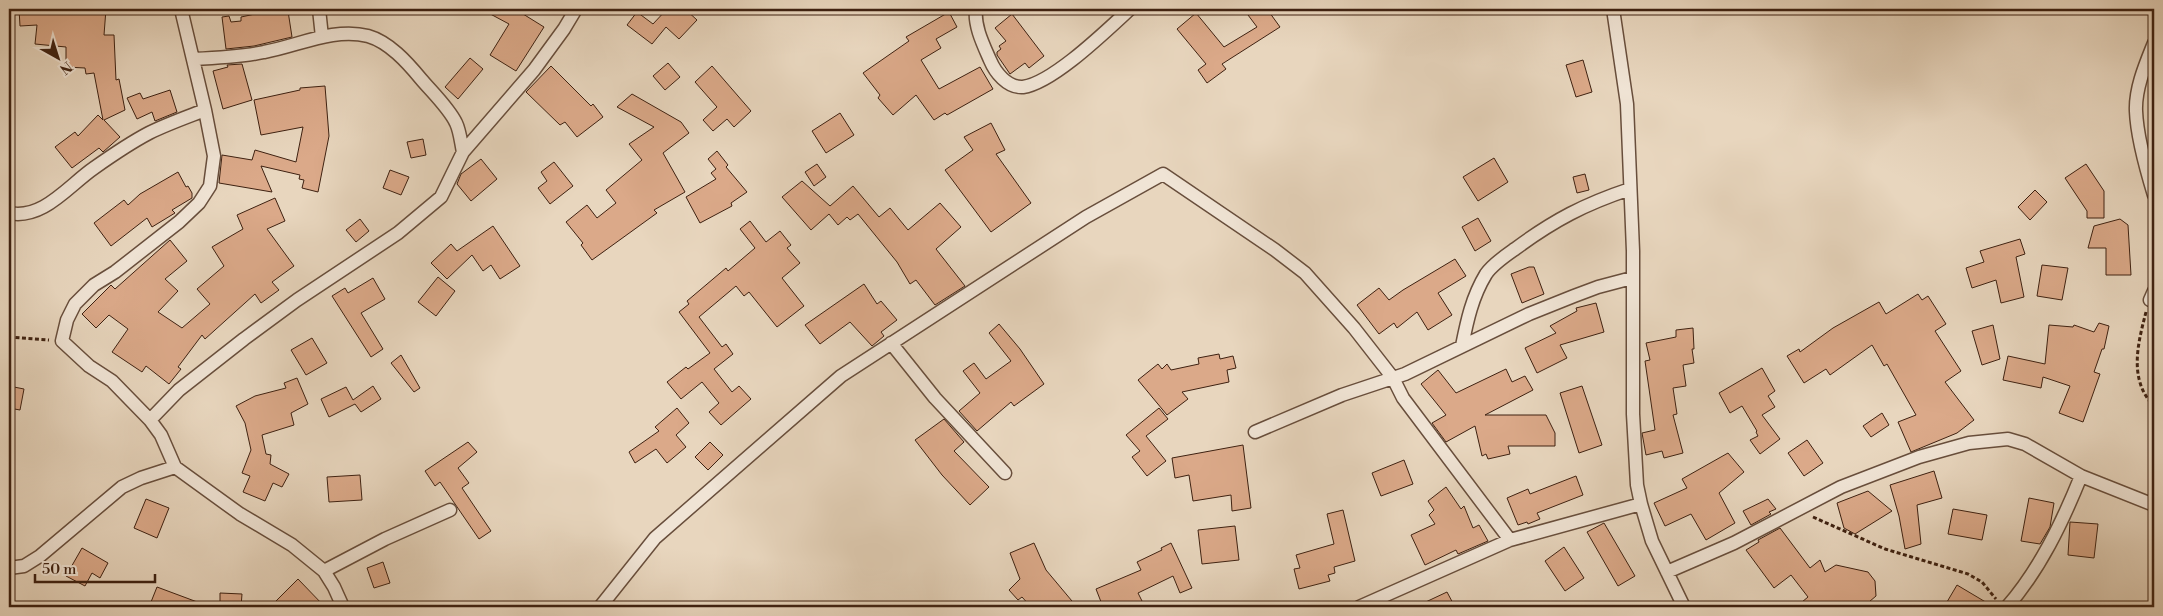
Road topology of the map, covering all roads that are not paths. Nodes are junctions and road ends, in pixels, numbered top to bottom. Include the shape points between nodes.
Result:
1 (181, 9) edge
2 (319, 9) edge
3 (576, 9) edge
4 (976, 9) edge
5 (1130, 9) edge
6 (1612, 9) edge
7 (322, 37) junction
8 (2154, 43) edge
9 (193, 58) junction
10 (205, 110) junction
11 (463, 152) junction
12 (1630, 189) junction
13 (2154, 195) edge
14 (9, 213) edge
15 (1632, 278) junction
16 (892, 343) junction
17 (1462, 346) junction
18 (1393, 378) junction
19 (150, 420) junction
20 (1255, 432) dead end
21 (175, 467) junction
22 (1005, 473) dead end
23 (2081, 476) junction
24 (1641, 504) junction
25 (2154, 505) edge
26 (450, 510) dead end
27 (1510, 540) junction
28 (9, 568) edge
29 (324, 571) junction
30 (1666, 572) junction
31 (2002, 604) edge
32 (343, 607) edge
33 (600, 607) edge
34 (1359, 607) edge
35 (1684, 607) edge

1 - 9 street
2 - 7 street
3 - 11 street via 534,70
4 - 5 street via 979,33 992,67 1011,85 1022,87 1057,70 1096,42
6 - 12 street via 1628,104
7 - 9 street via 238,57
7 - 11 street via 351,33 370,36 390,48 409,65 456,123
8 - 13 street via 2142,78 2136,110
9 - 10 street
10 - 14 street via 148,134 93,169 51,203 35,211
10 - 19 street via 214,156 210,186 199,203 179,222 94,285 75,304 62,341 89,366 112,380
11 - 19 street via 440,197 426,211 244,339 179,390
12 - 15 street
12 - 17 street via 1565,215 1493,267 1478,289 1469,311
15 - 17 street via 1598,287 1529,314
15 - 24 street via 1633,414
16 - 18 street via 1086,217 1163,174 1305,273
16 - 22 street via 935,398
16 - 33 street via 841,376 655,538
17 - 18 street
18 - 20 street
18 - 27 street via 1403,398
19 - 21 street via 161,435
21 - 28 street via 122,487 40,556 24,566
21 - 29 street via 240,514 292,545
23 - 25 street
23 - 30 street via 2025,444 2008,439 1969,443 1919,457 1842,486 1734,543
23 - 31 street via 2038,565 2020,592
24 - 27 street
24 - 30 street
26 - 29 street
27 - 34 street
29 - 32 street
30 - 35 street

